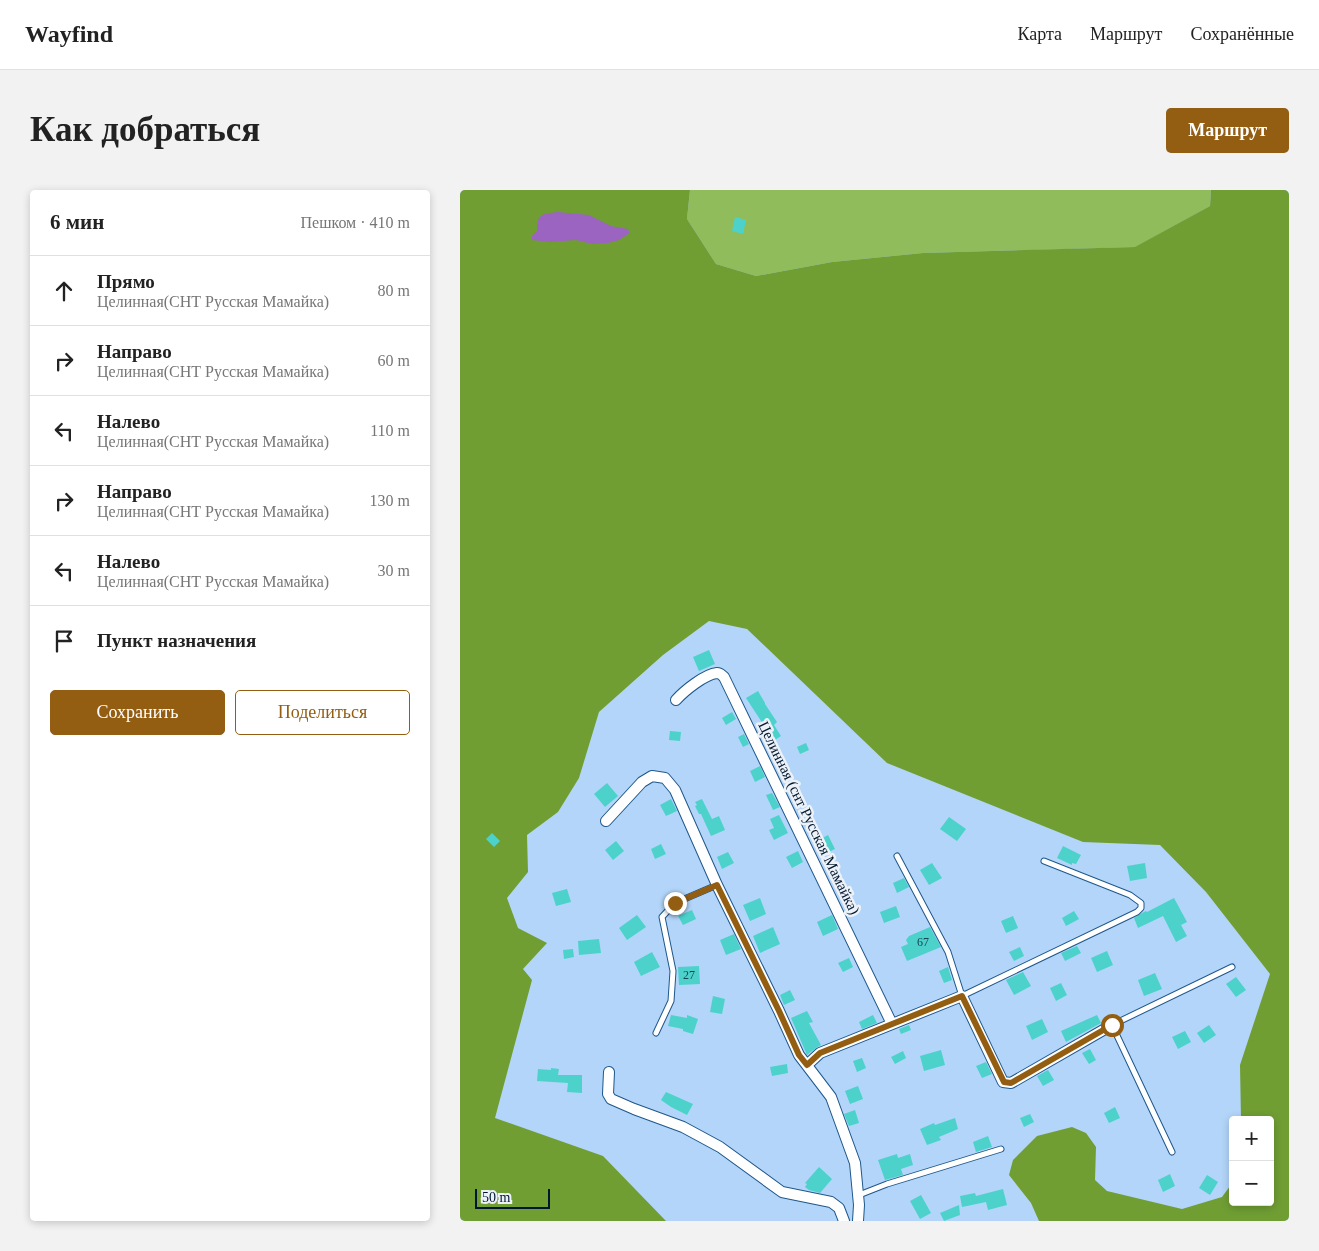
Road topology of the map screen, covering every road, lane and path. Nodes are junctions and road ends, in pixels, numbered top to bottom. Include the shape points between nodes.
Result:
1 (676, 700) dead end
2 (606, 821) dead end
3 (897, 856) dead end
4 (1044, 861) dead end
5 (717, 885) junction
6 (1232, 967) dead end
7 (962, 996) junction
8 (892, 1024) junction
9 (1112, 1025) junction
10 (656, 1033) dead end
11 (807, 1065) junction
12 (609, 1072) dead end
13 (1001, 1149) dead end
14 (1172, 1152) dead end
15 (858, 1196) junction
16 (844, 1221) edge
17 (858, 1221) edge

1 - 8 street, Целинная (снт Русская Мамайка) via 708,676 717,673 724,677
2 - 5 street via 642,782 652,776 665,778 674,790
3 - 7 lane via 948,952
4 - 7 lane via 1130,895 1141,903 1141,908
5 - 10 lane via 675,903 662,917 673,971 671,1001
5 - 11 street via 799,1055
6 - 9 lane
7 - 8 street
7 - 9 street via 1004,1082 1011,1083
8 - 11 street via 820,1053
9 - 14 lane
11 - 15 street via 831,1097 855,1163
12 - 16 street via 608,1094 611,1099 683,1127 720,1147 782,1192 831,1202 839,1208
13 - 15 lane
15 - 17 street

